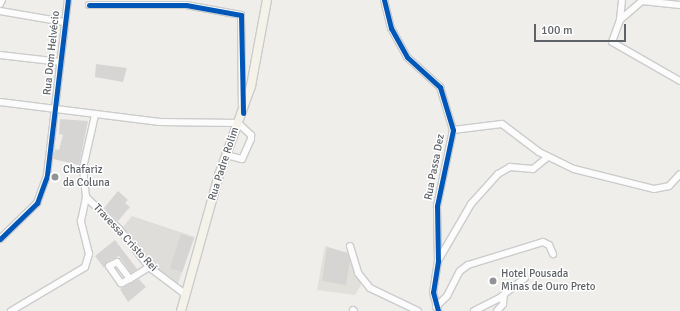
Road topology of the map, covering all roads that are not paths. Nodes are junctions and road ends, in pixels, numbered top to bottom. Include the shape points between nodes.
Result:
1 (2, 0) edge
2 (68, 0) edge
3 (267, 0) edge
4 (384, 0) edge
5 (622, 0) edge
6 (0, 4) edge
7 (89, 5) dead end
8 (680, 5) edge
9 (0, 11) edge
10 (620, 20) junction
11 (64, 22) junction
12 (0, 55) edge
13 (61, 62) junction
14 (680, 81) edge
15 (0, 102) edge
16 (56, 108) junction
17 (243, 113) junction
18 (95, 115) junction
19 (238, 123) junction
20 (453, 130) junction
21 (226, 155) junction
22 (548, 157) junction
23 (680, 174) edge
24 (86, 197) junction
25 (0, 239) edge
26 (350, 246) dead end
27 (553, 254) dead end
28 (438, 261) junction
29 (149, 267) junction
30 (525, 278) dead end
31 (130, 279) dead end
32 (185, 294) junction
33 (504, 295) junction
34 (437, 309) edge
35 (11, 311) edge
36 (181, 311) edge
37 (418, 311) edge
38 (474, 311) edge
39 (497, 311) edge

1 - 6 street
2 - 11 street, Rua Dom Helvécio
3 - 17 main road, Rua Padre Rolim via 266,18
4 - 20 street, Rua Passa Dez via 391,28 407,57 440,86
5 - 10 street
7 - 17 street via 186,5 241,15
8 - 10 street via 642,1
9 - 11 street
10 - 14 street via 611,38 616,46
11 - 13 street, Rua Dom Helvécio
12 - 13 street
13 - 16 street, Rua Dom Helvécio
15 - 16 street
16 - 18 street
16 - 25 street, Rua Dom Helvécio via 47,175 37,203
17 - 19 main road, Rua Padre Rolim
18 - 19 street via 160,122
18 - 24 street via 83,168
19 - 21 main road, Rua Padre Rolim
19 - 21 street via 251,135 251,139 242,159
20 - 22 street via 502,124
20 - 28 street, Rua Passa Dez via 437,206
21 - 32 main road, Rua Padre Rolim
22 - 23 street via 574,170 654,189 669,186
22 - 28 street via 533,169 510,167 498,174 471,204
24 - 29 street, Travessa Cristo Rei via 120,230
24 - 35 street via 81,221 89,254 85,267
26 - 37 street via 358,273 370,288
27 - 34 street via 549,245 543,242 468,265 460,271
28 - 34 street, Rua Passa Dez via 433,286
29 - 31 street
29 - 32 street, Travessa Cristo Rei
30 - 33 street
32 - 36 main road, Rua Padre Rolim
33 - 38 street
33 - 39 street via 503,304

